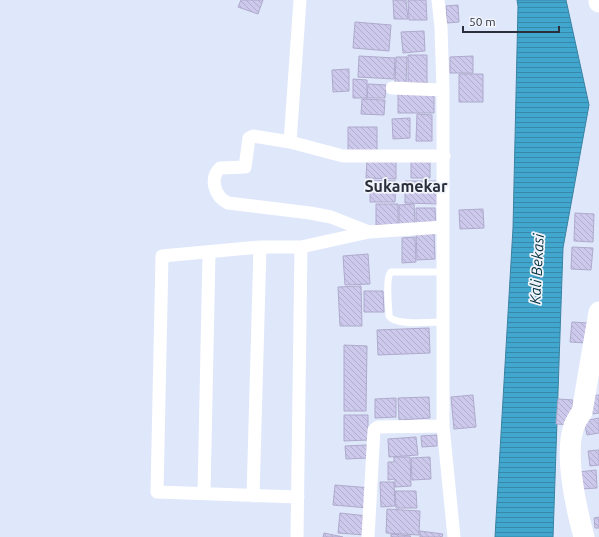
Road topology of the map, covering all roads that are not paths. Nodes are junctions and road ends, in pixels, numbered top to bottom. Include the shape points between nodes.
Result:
1 (300, 0) edge
2 (438, 0) edge
3 (392, 88) dead end
4 (443, 90) junction
5 (290, 142) junction
6 (444, 156) junction
7 (443, 227) junction
8 (369, 232) junction
9 (301, 246) junction
10 (260, 247) junction
11 (209, 253) junction
12 (442, 272) junction
13 (599, 312) edge
14 (442, 322) junction
15 (596, 345) edge
16 (443, 426) junction
17 (204, 493) junction
18 (253, 496) junction
19 (298, 497) junction
20 (297, 537) edge
21 (368, 537) edge
22 (454, 537) edge
23 (584, 537) edge

1 - 5 street
2 - 4 street
3 - 4 street
4 - 6 street
5 - 6 street via 343,156
5 - 8 street via 251,136 245,167 220,168 216,173 216,192 221,200 228,203 310,212 331,217
6 - 7 street
7 - 8 street
7 - 12 street
8 - 9 street
9 - 10 street
9 - 19 street
10 - 11 street
10 - 18 street
11 - 17 street
11 - 17 street via 162,256 157,476 157,492
12 - 14 street
12 - 14 lane via 401,271 388,275 391,319 399,322
13 - 15 main road
14 - 16 street
15 - 23 main road via 582,412 574,426 571,453 574,486
16 - 21 street via 378,427 374,430
16 - 22 street
17 - 18 street
18 - 19 street
19 - 20 street

